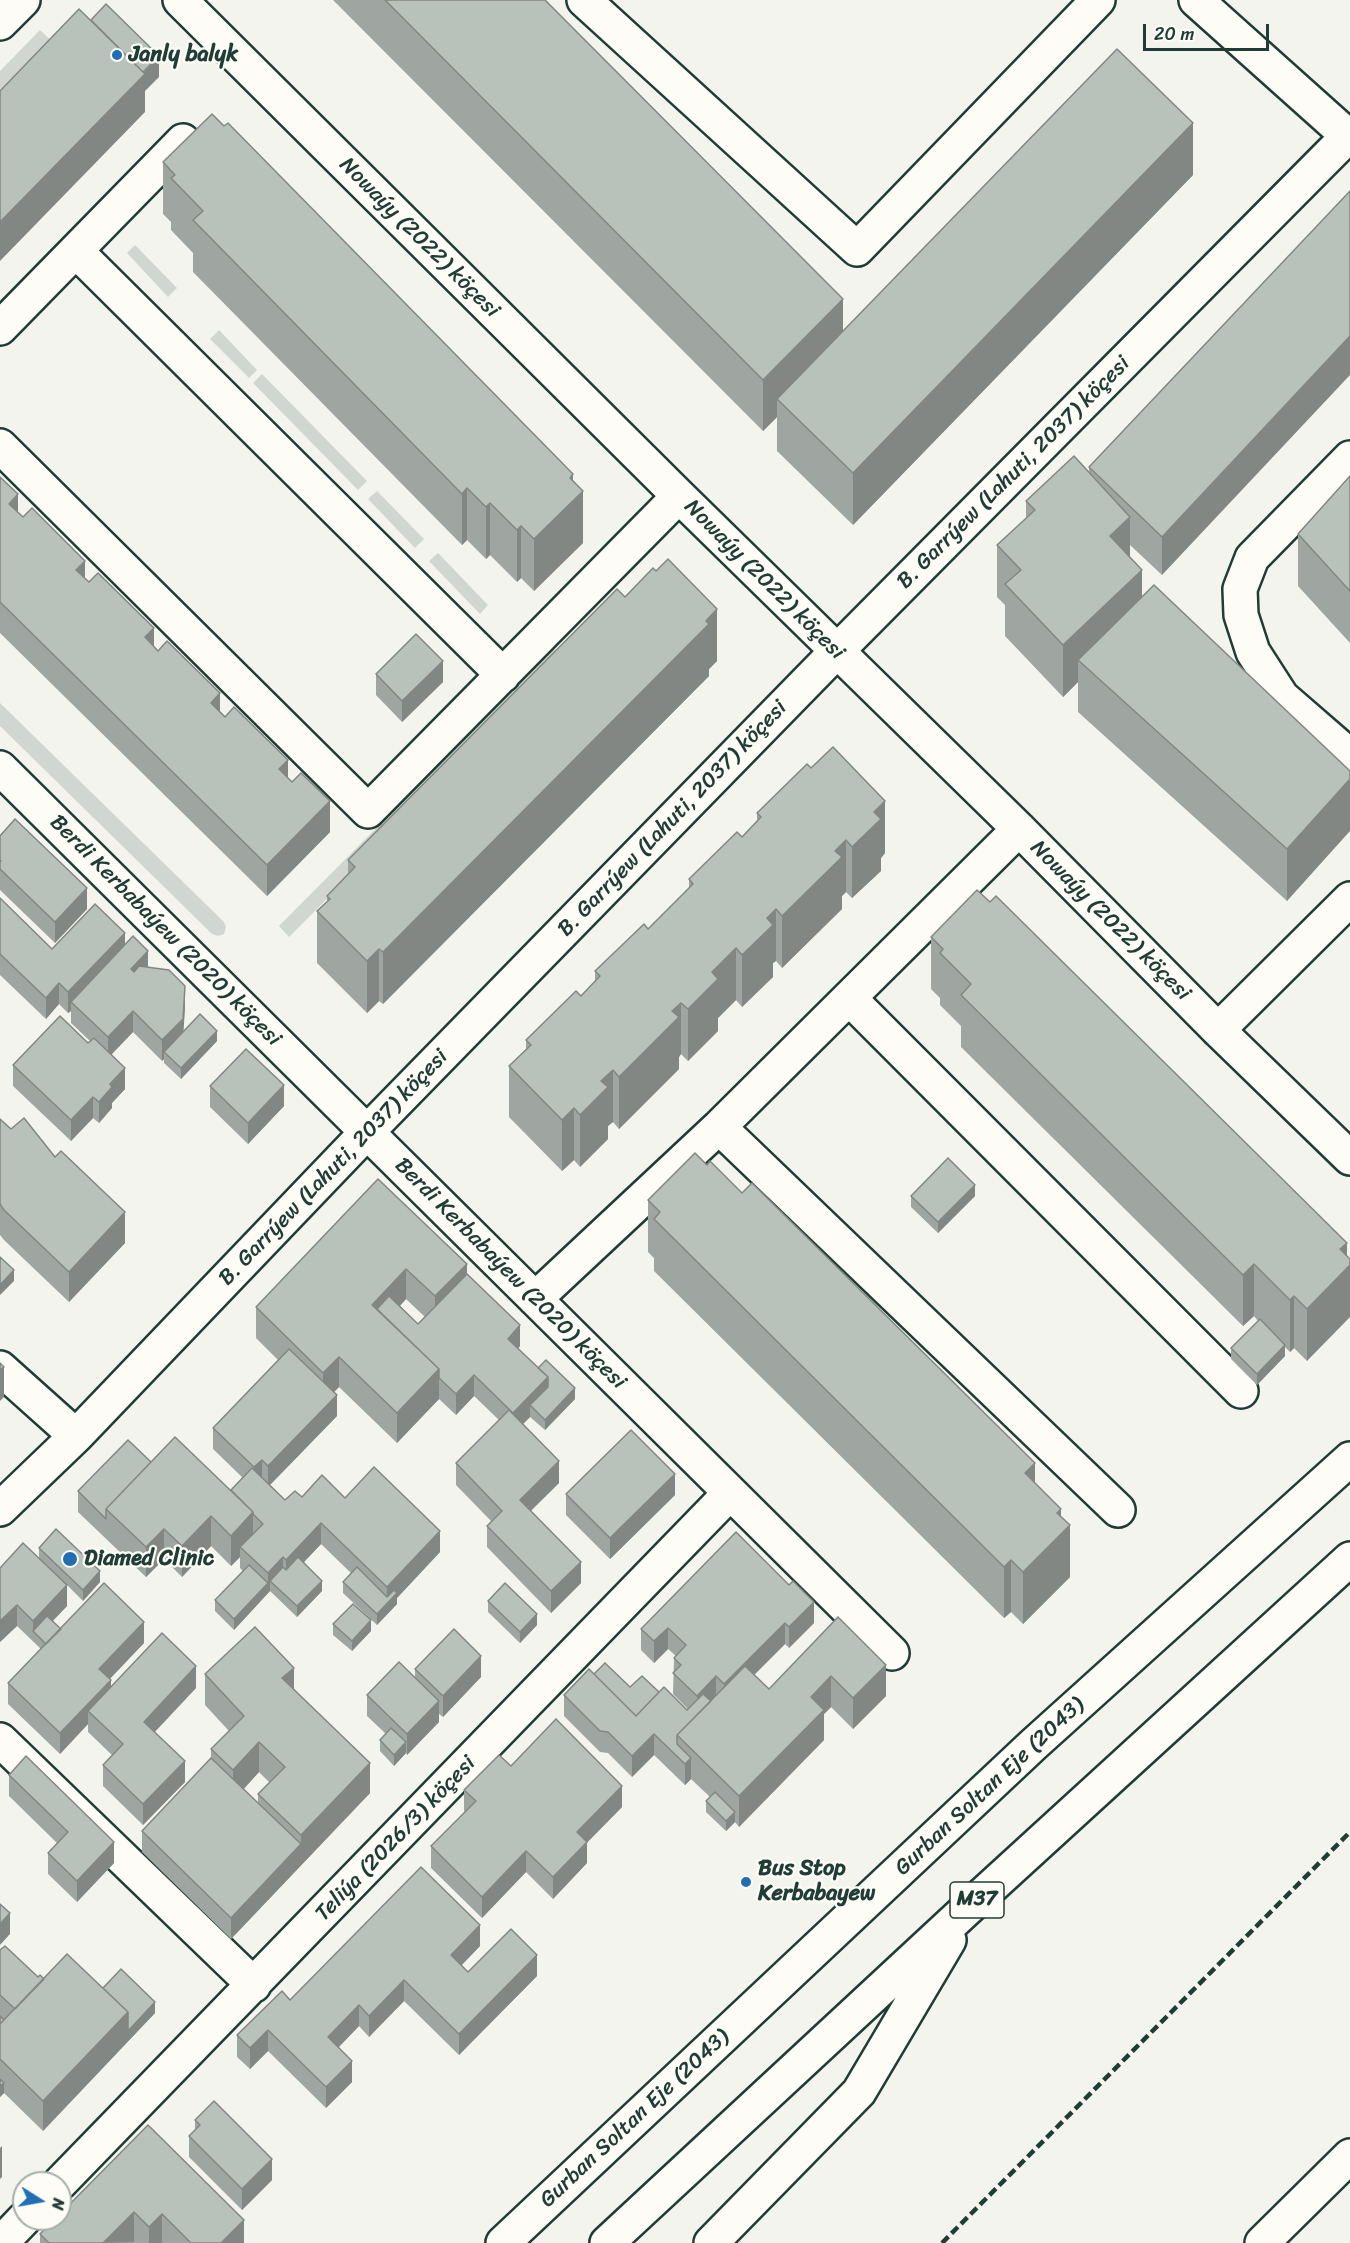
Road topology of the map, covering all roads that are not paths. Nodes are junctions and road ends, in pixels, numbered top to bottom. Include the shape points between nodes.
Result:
1 (23, 0) edge
2 (180, 0) edge
3 (584, 0) edge
4 (1098, 0) edge
5 (1196, 0) edge
6 (0, 23) edge
7 (1349, 135) edge
8 (183, 141) edge
9 (76, 251) junction
10 (0, 328) edge
11 (0, 446) edge
12 (1350, 458) edge
13 (679, 496) junction
14 (837, 651) junction
15 (503, 675) junction
16 (1350, 756) edge
17 (0, 768) edge
18 (1019, 829) junction
19 (1350, 899) edge
20 (849, 998) junction
21 (1218, 1030) junction
22 (719, 1127) junction
23 (367, 1132) junction
24 (1350, 1158) edge
25 (535, 1299) junction
26 (0, 1368) edge
27 (1241, 1391) dead end
28 (76, 1436) junction
29 (1350, 1459) edge
30 (730, 1493) junction
31 (0, 1509) edge
32 (1118, 1510) dead end
33 (1350, 1559) edge
34 (892, 1653) dead end
35 (0, 1740) edge
36 (968, 1908) junction
37 (254, 1985) junction
38 (1350, 2156) edge
39 (72, 2171) edge
40 (12, 2231) edge
41 (1, 2243) edge
42 (503, 2243) edge
43 (608, 2243) edge
44 (711, 2243) edge
45 (1262, 2243) edge

1 - 6 main road
2 - 13 main road, Nowaýy (2022) köçesi
3 - 4 main road via 857,249
5 - 7 main road
7 - 14 main road, B. Garrýew (Lahuti, 2037) köçesi
8 - 9 main road
9 - 10 main road
9 - 15 main road
11 - 15 main road via 368,811
12 - 16 main road via 1252,558 1240,589 1241,615 1253,652 1282,697
13 - 14 main road, Nowaýy (2022) köçesi
13 - 15 main road
14 - 18 main road, Nowaýy (2022) köçesi
14 - 23 main road, B. Garrýew (Lahuti, 2037) köçesi
17 - 23 main road, Berdi Kerbabaýew (2020) köçesi
18 - 20 main road
18 - 21 main road, Nowaýy (2022) köçesi
19 - 21 main road
20 - 22 main road
20 - 27 main road
21 - 24 main road, Nowaýy (2022) köçesi
22 - 25 main road
22 - 32 main road
23 - 25 main road, Berdi Kerbabaýew (2020) köçesi
23 - 28 main road, B. Garrýew (Lahuti, 2037) köçesi
25 - 30 main road, Berdi Kerbabaýew (2020) köçesi
26 - 28 main road
28 - 31 main road, B. Garrýew (Lahuti, 2037) köçesi
29 - 42 main road, Gurban Soltan Eje (2043) via 1034,1745
30 - 34 main road, Berdi Kerbabaýew (2020) köçesi
30 - 37 main road, Teliýa (2026/3) köçesi
33 - 36 main road, M37
35 - 37 main road
36 - 43 main road, M37
36 - 44 main road via 859,2092
37 - 39 main road, Teliýa (2026/3) köçesi
38 - 45 main road
40 - 41 main road

